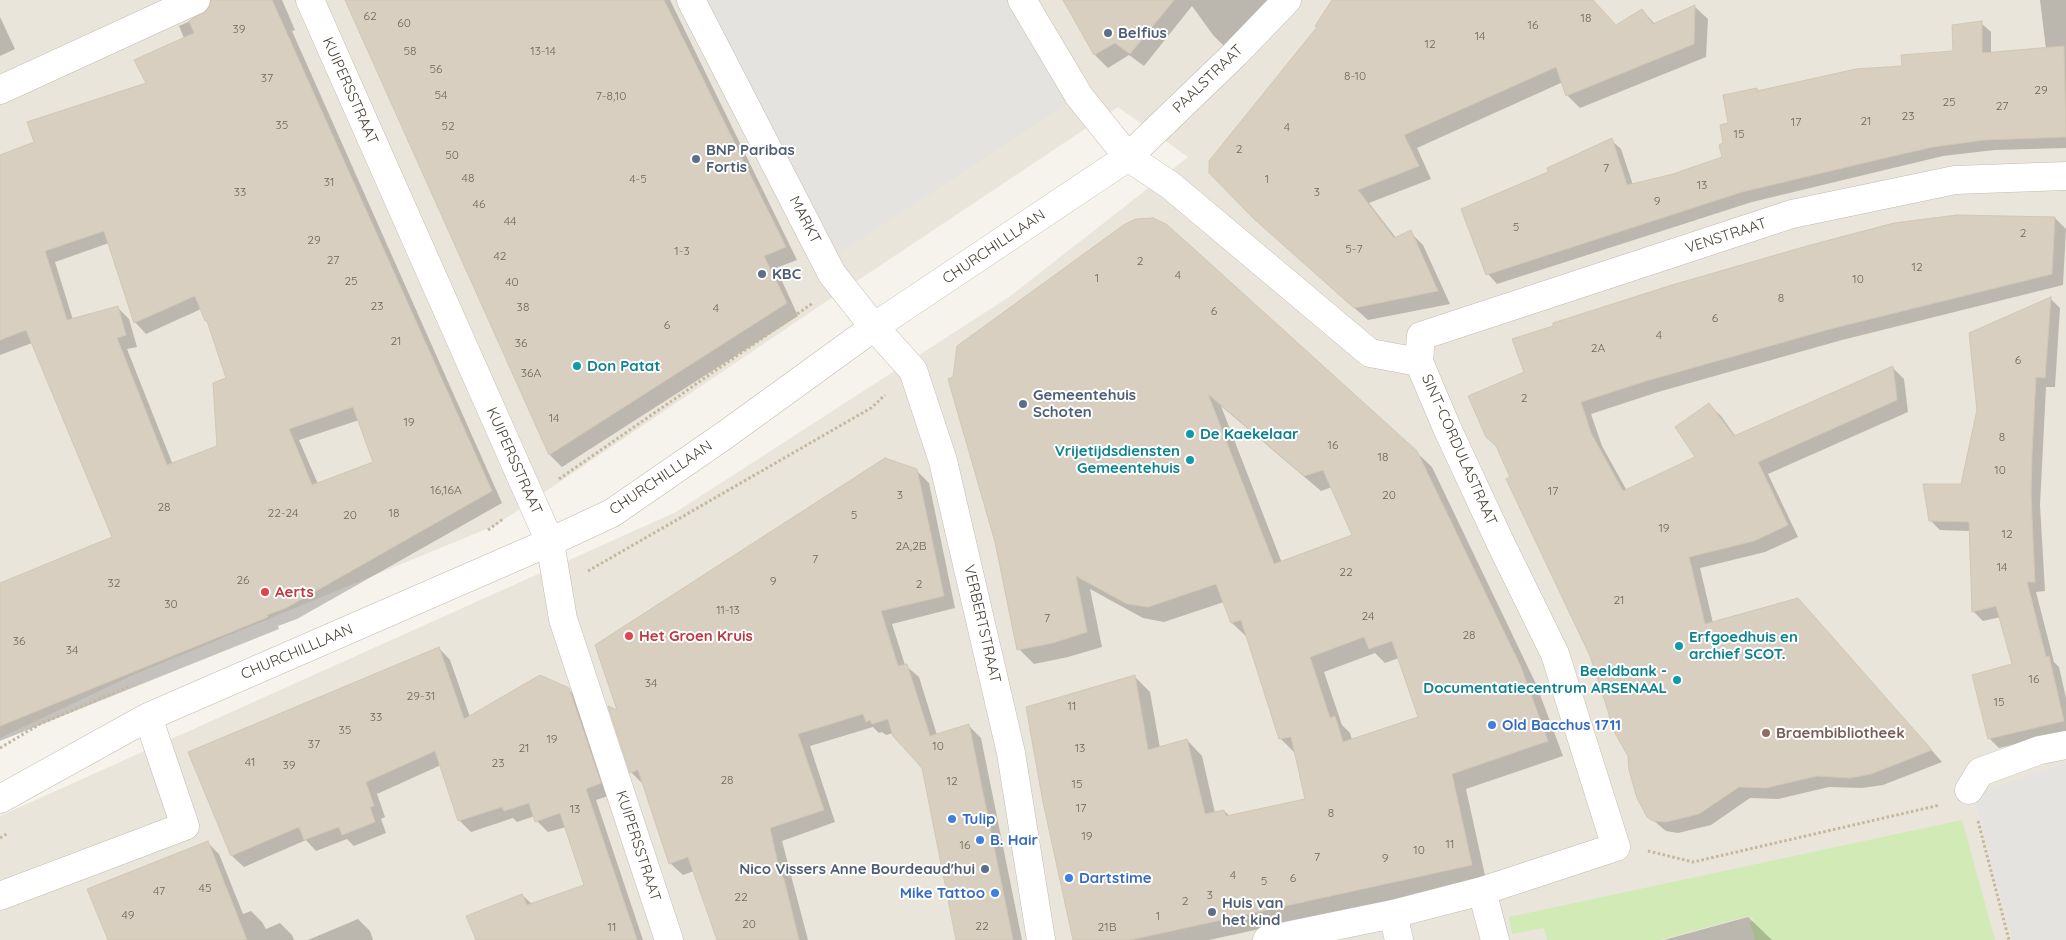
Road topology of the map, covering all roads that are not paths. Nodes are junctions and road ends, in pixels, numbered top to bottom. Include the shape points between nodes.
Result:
1 (196, 0) edge
2 (310, 0) edge
3 (691, 0) edge
4 (1022, 0) edge
5 (1287, 0) edge
6 (0, 90) edge
7 (1128, 157) junction
8 (2066, 176) edge
9 (874, 327) junction
10 (1420, 362) junction
11 (550, 542) junction
12 (148, 717) junction
13 (2066, 745) edge
14 (1969, 790) road end
15 (0, 799) edge
16 (1482, 891) junction
17 (0, 896) edge
18 (1394, 914) junction
19 (669, 940) edge
20 (1041, 940) edge
21 (1267, 940) edge
22 (1399, 940) edge
23 (1495, 940) edge

1 - 6 street
2 - 11 street, KUIPERSSTRAAT
3 - 9 street, MARKT via 832,274
4 - 7 street via 1079,96
5 - 7 street, PAALSTRAAT
7 - 9 street, CHURCHILLLAAN
7 - 10 street, SINT-CORDULASTRAAT via 1170,185 1370,353
8 - 10 street, VENSTRAAT via 1955,180 1792,214 1420,336
9 - 11 street, CHURCHILLLAAN via 612,513
9 - 20 street, VERBERTSTRAAT via 913,370 943,461 1012,753
10 - 16 street, SINT-CORDULASTRAAT via 1447,428 1555,654 1616,847
11 - 12 street, CHURCHILLLAAN
11 - 19 street, KUIPERSSTRAAT via 563,618
12 - 15 street, CHURCHILLLAAN
12 - 17 street via 185,826
13 - 14 street via 2040,750 1980,772
16 - 18 street
16 - 23 street
18 - 21 street
18 - 22 street

